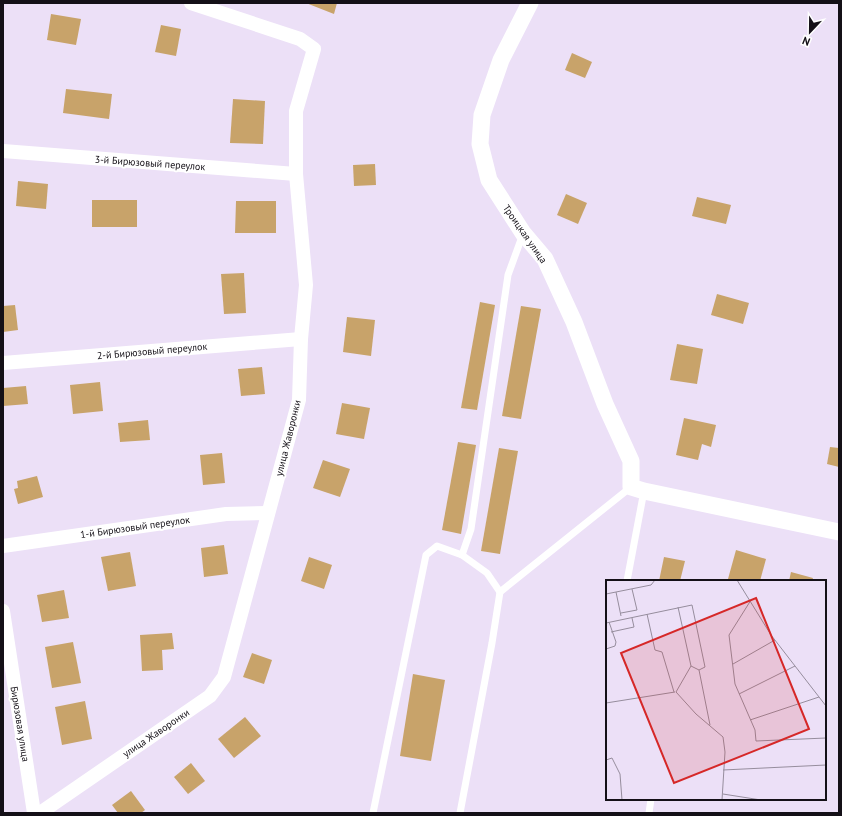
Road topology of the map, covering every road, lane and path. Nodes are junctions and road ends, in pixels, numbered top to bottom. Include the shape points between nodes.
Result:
1 (191, 3) edge
2 (530, 3) edge
3 (3, 152) edge
4 (296, 174) junction
5 (523, 233) junction
6 (301, 339) junction
7 (3, 363) edge
8 (637, 489) junction
9 (268, 513) junction
10 (839, 532) edge
11 (3, 546) edge
12 (462, 555) junction
13 (626, 580) edge
14 (500, 592) junction
15 (3, 611) edge
16 (651, 800) edge
17 (34, 813) edge
18 (40, 813) edge
19 (373, 813) edge
20 (460, 813) edge
21 (649, 813) edge

1 - 4 street, улица Жаворонки via 300,39 314,49 296,110
2 - 5 street, Троицкая улица via 501,60 482,115 480,144 489,180
3 - 4 street, 3-й Бирюзовый переулок
4 - 6 street, улица Жаворонки via 306,285
5 - 8 street, Троицкая улица via 545,259 574,322 604,404 631,461
5 - 12 lane via 508,275 471,529
6 - 7 street, 2-й Бирюзовый переулок
6 - 9 street, улица Жаворонки via 299,400
8 - 10 street
8 - 13 lane
8 - 14 lane
9 - 11 street, 1-й Бирюзовый переулок via 226,514
9 - 18 street, улица Жаворонки via 224,677 210,696
12 - 14 lane via 487,573
12 - 19 lane via 437,546 426,555
14 - 20 lane
15 - 17 street, Бирюзовая улица
16 - 21 lane

